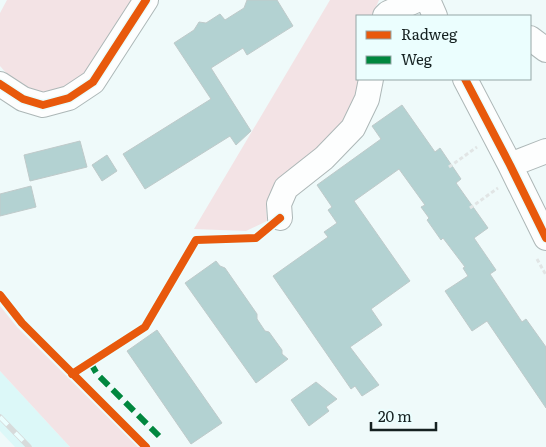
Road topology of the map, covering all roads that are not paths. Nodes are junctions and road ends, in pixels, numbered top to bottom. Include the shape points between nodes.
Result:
1 (146, 0) edge
2 (417, 0) edge
3 (428, 0) edge
4 (386, 15) edge
5 (435, 15) edge
6 (531, 39) edge
7 (546, 50) edge
8 (371, 80) edge
9 (466, 80) edge
10 (0, 84) edge
11 (546, 151) edge
12 (510, 165) junction
13 (280, 218) dead end
14 (546, 238) edge

1 - 10 street via 93,82 69,98 43,105 22,99
2 - 4 street
3 - 5 street
6 - 7 street
8 - 13 street via 367,99 353,128 324,158 286,188 279,204
9 - 12 street
11 - 12 street
12 - 14 street

